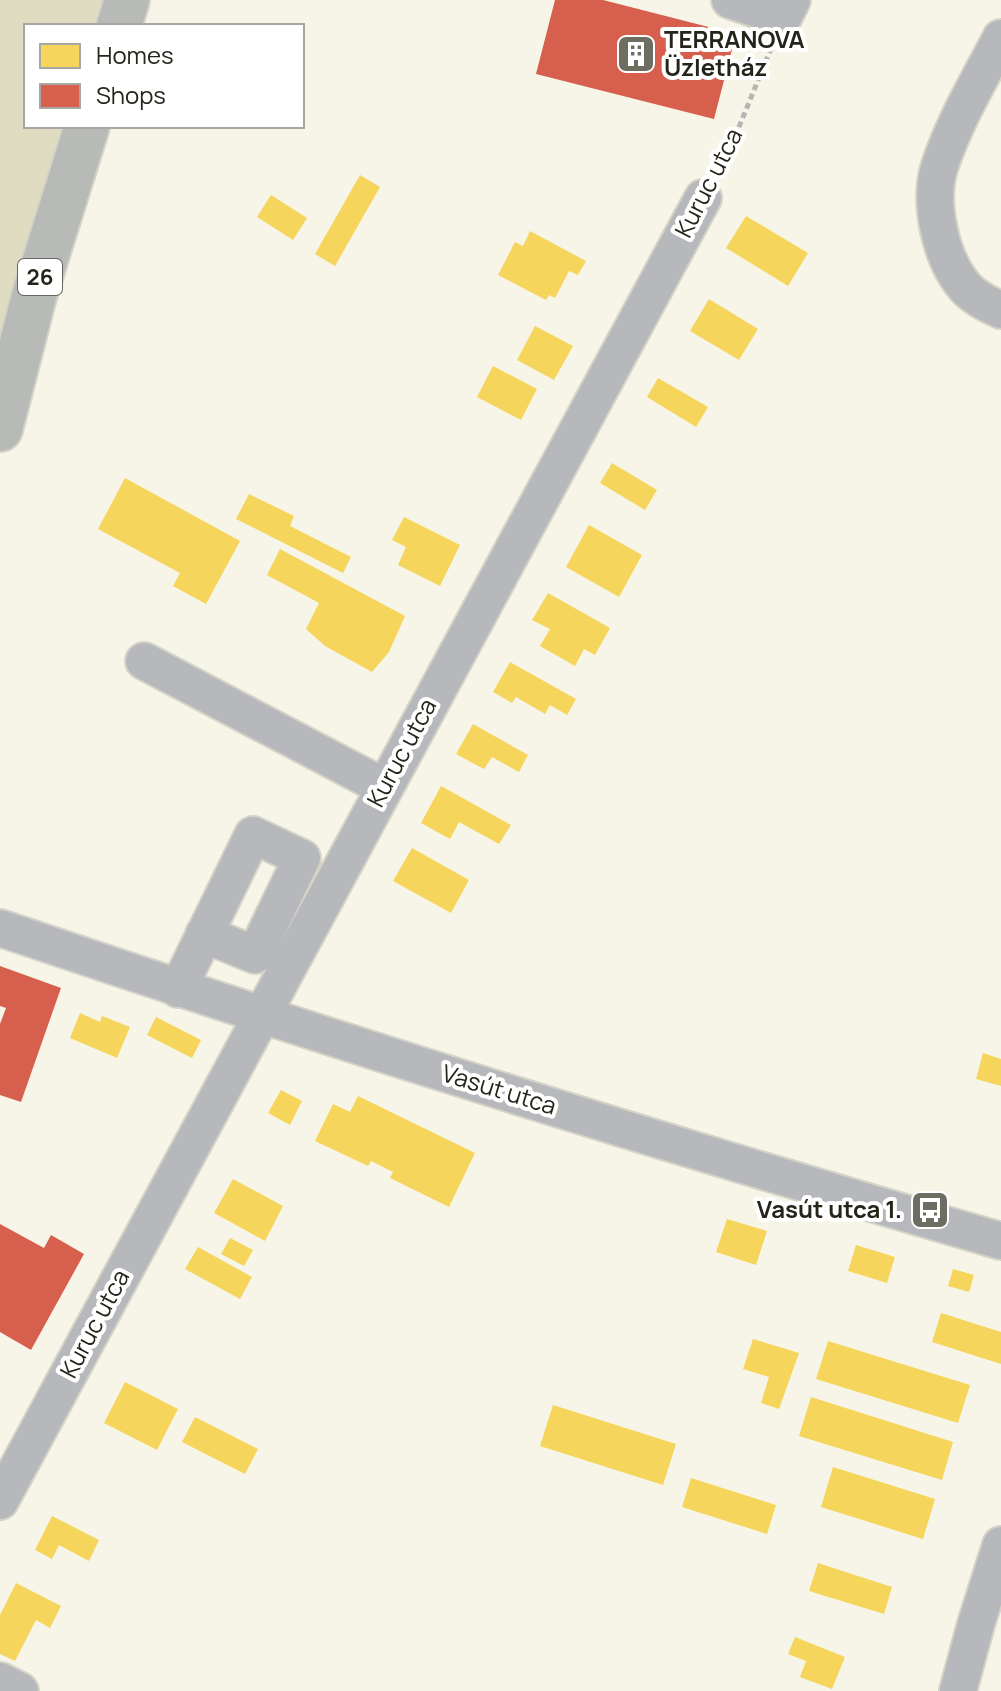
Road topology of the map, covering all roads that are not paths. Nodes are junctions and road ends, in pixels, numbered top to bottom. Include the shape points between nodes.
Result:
1 (127, 0) edge
2 (730, 0) edge
3 (788, 9) edge
4 (120, 24) edge
5 (1001, 39) edge
6 (986, 100) edge
7 (86, 128) edge
8 (703, 198) road end
9 (1001, 310) edge
10 (0, 429) edge
11 (144, 661) dead end
12 (384, 787) junction
13 (0, 928) edge
14 (204, 934) dead end
15 (178, 989) junction
16 (260, 1016) junction
17 (1001, 1241) edge
18 (0, 1501) edge
19 (1001, 1545) edge
20 (0, 1681) edge
21 (20, 1691) edge
22 (958, 1691) edge

1 - 4 main road
2 - 3 street
5 - 6 street
6 - 9 street via 939,166 935,194 947,257 965,287
7 - 10 main road, 26 via 34,296
8 - 12 street, Kuruc utca
11 - 12 street
12 - 16 street, Kuruc utca
13 - 15 street, Vasút utca
14 - 15 street
15 - 16 street, Vasút utca
16 - 17 street, Vasút utca
16 - 18 street, Kuruc utca
19 - 22 street
20 - 21 street

